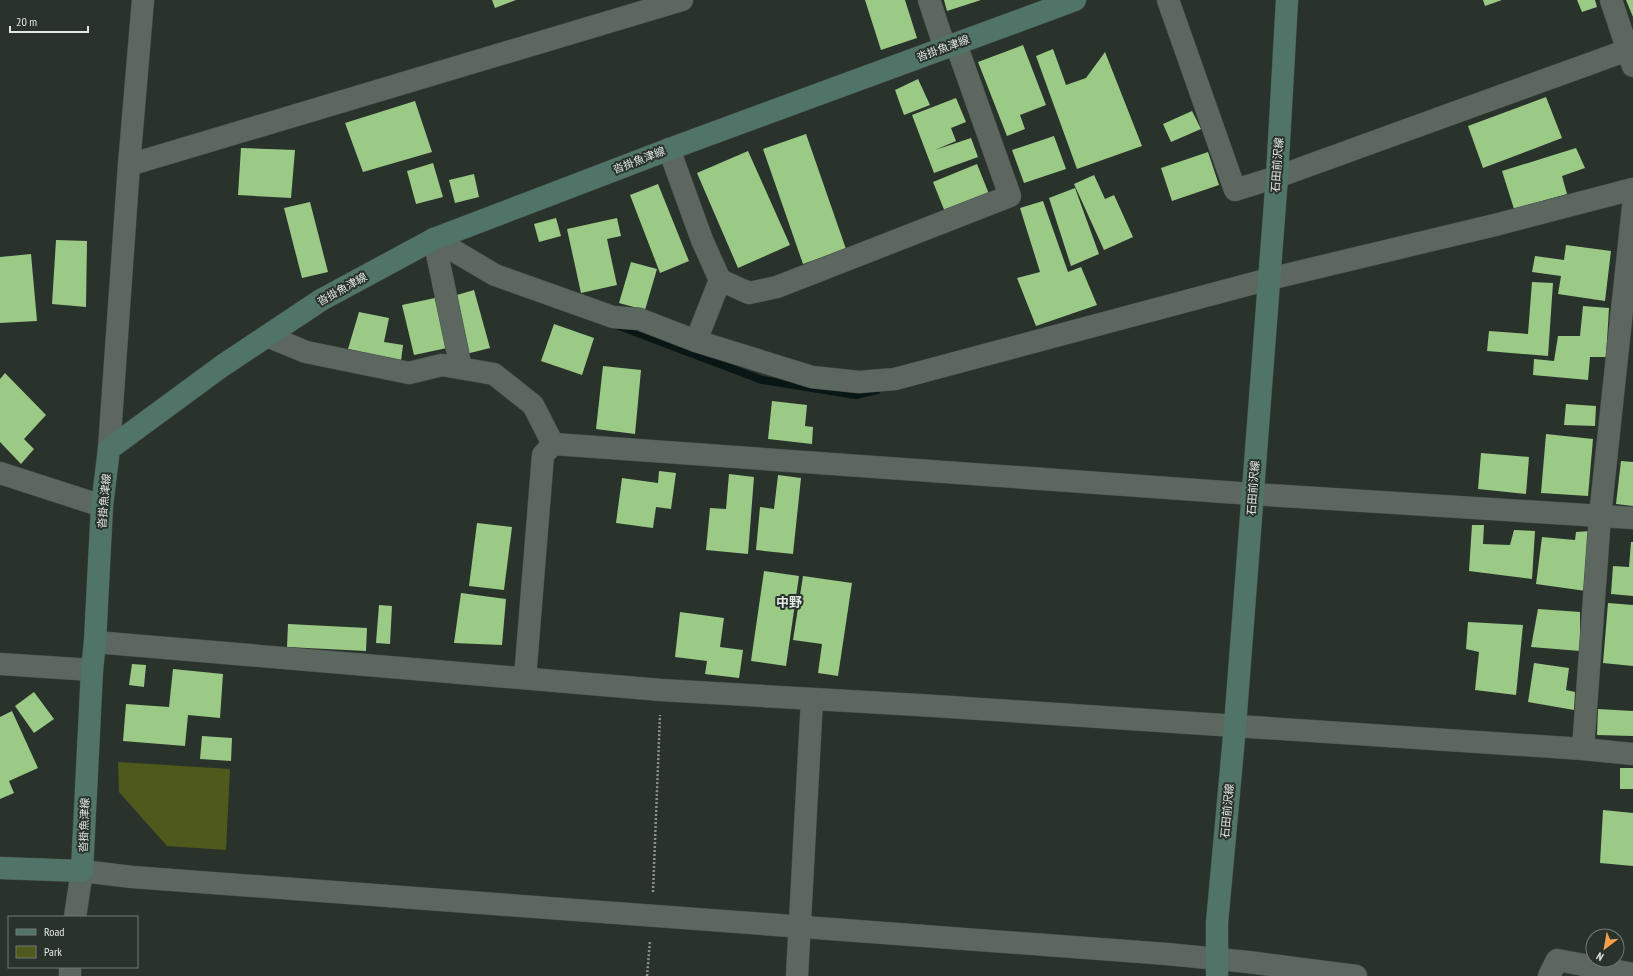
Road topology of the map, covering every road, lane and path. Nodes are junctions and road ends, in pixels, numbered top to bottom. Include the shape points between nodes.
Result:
1 (143, 0) edge
2 (682, 0) edge
3 (929, 0) edge
4 (1075, 0) edge
5 (1168, 0) edge
6 (1286, 0) edge
7 (1611, 0) edge
8 (950, 46) junction
9 (1631, 55) edge
10 (669, 149) junction
11 (128, 165) junction
12 (1277, 178) junction
13 (1633, 189) edge
14 (1633, 207) edge
15 (434, 239) junction
16 (1269, 279) junction
17 (720, 280) junction
18 (267, 336) junction
19 (696, 342) junction
20 (460, 368) junction
21 (553, 444) junction
22 (109, 449) junction
23 (0, 473) edge
24 (1252, 494) junction
25 (102, 506) junction
26 (1600, 516) junction
27 (1633, 518) edge
28 (95, 642) junction
29 (0, 664) edge
30 (92, 670) junction
31 (525, 678) junction
32 (661, 690) junction
33 (812, 699) junction
34 (1235, 726) junction
35 (1583, 749) junction
36 (1633, 754) edge
37 (0, 868) edge
38 (82, 871) junction
39 (75, 916) edge
40 (652, 916) junction
41 (800, 927) junction
42 (1218, 968) edge
43 (1633, 974) edge
44 (647, 976) edge
45 (797, 976) edge
46 (1356, 976) edge
47 (1549, 976) edge

1 - 11 street
2 - 11 street
3 - 8 street
4 - 8 main road, 沓掛魚津線
5 - 12 street via 1235,190
6 - 12 main road, 石田前沢線
7 - 9 street
8 - 10 main road, 沓掛魚津線
8 - 17 street via 1010,196 777,287 749,294
9 - 12 street
10 - 15 main road, 沓掛魚津線
10 - 17 street via 702,240
11 - 22 street
12 - 16 main road, 石田前沢線
13 - 16 street
14 - 26 street
15 - 18 main road, 沓掛魚津線 via 321,300
15 - 19 street via 495,274 613,317 638,319
15 - 20 street
16 - 19 street via 895,379 859,382 812,377
16 - 24 main road, 石田前沢線
17 - 19 street
18 - 20 street via 306,352 410,373 442,365
18 - 22 main road, 沓掛魚津線
20 - 21 street via 494,374 533,405
21 - 24 street
21 - 31 street via 543,454
22 - 25 main road, 沓掛魚津線
23 - 25 street
24 - 26 street
24 - 34 main road, 石田前沢線
25 - 28 main road, 沓掛魚津線
26 - 27 street
26 - 35 street
28 - 30 main road, 沓掛魚津線
28 - 31 street
29 - 30 street
30 - 38 main road, 沓掛魚津線
31 - 32 street
32 - 33 street
32 - 40 path
33 - 34 street
33 - 41 street
34 - 35 street
34 - 42 main road, 石田前沢線 via 1217,923
35 - 36 street
37 - 38 main road
38 - 39 street
38 - 40 street via 132,878
40 - 41 street
40 - 44 path
41 - 42 street
41 - 45 street
42 - 46 street
43 - 47 street via 1558,960

